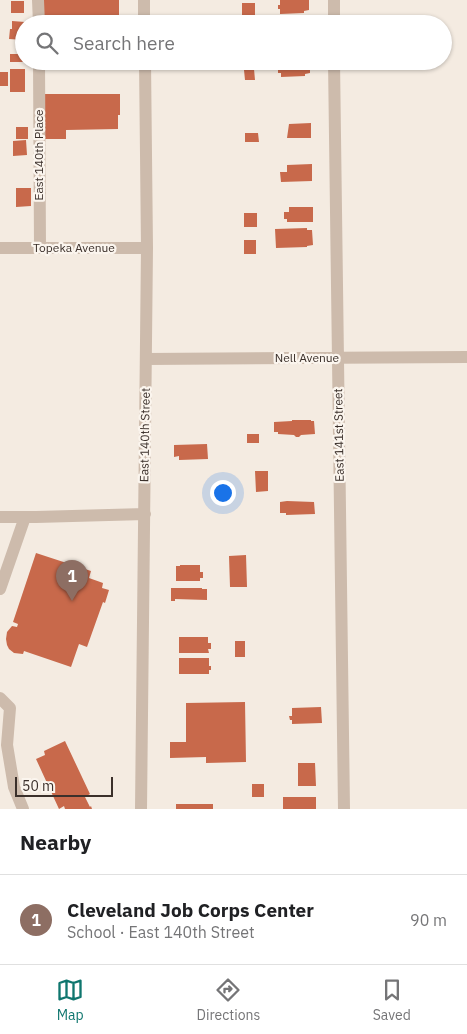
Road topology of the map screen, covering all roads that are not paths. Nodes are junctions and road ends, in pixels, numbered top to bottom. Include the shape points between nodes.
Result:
1 (38, 0) edge
2 (144, 0) edge
3 (334, 0) edge
4 (38, 15) edge
5 (144, 15) edge
6 (334, 15) edge
7 (39, 70) edge
8 (144, 70) edge
9 (334, 70) edge
10 (0, 248) edge
11 (40, 248) junction
12 (147, 248) junction
13 (467, 357) edge
14 (338, 358) junction
15 (146, 359) junction
16 (144, 514) junction
17 (0, 517) edge
18 (25, 517) junction
19 (0, 589) edge
20 (0, 698) edge
21 (5, 712) edge
22 (23, 809) edge
23 (141, 809) edge
24 (344, 809) edge

1 - 4 street
2 - 5 street
3 - 6 street
7 - 11 street, East 140th Place
8 - 12 street, East 140th Street
9 - 14 street, East 141st Street
10 - 11 street, Topeka Avenue
11 - 12 street, Topeka Avenue
12 - 15 street, East 140th Street
13 - 14 street, Nell Avenue
14 - 15 street, Nell Avenue
14 - 24 street, East 141st Street
15 - 16 street, East 140th Street
16 - 18 street
16 - 23 street, East 140th Street
17 - 18 street
18 - 19 street
20 - 21 street
21 - 22 street via 14,787

